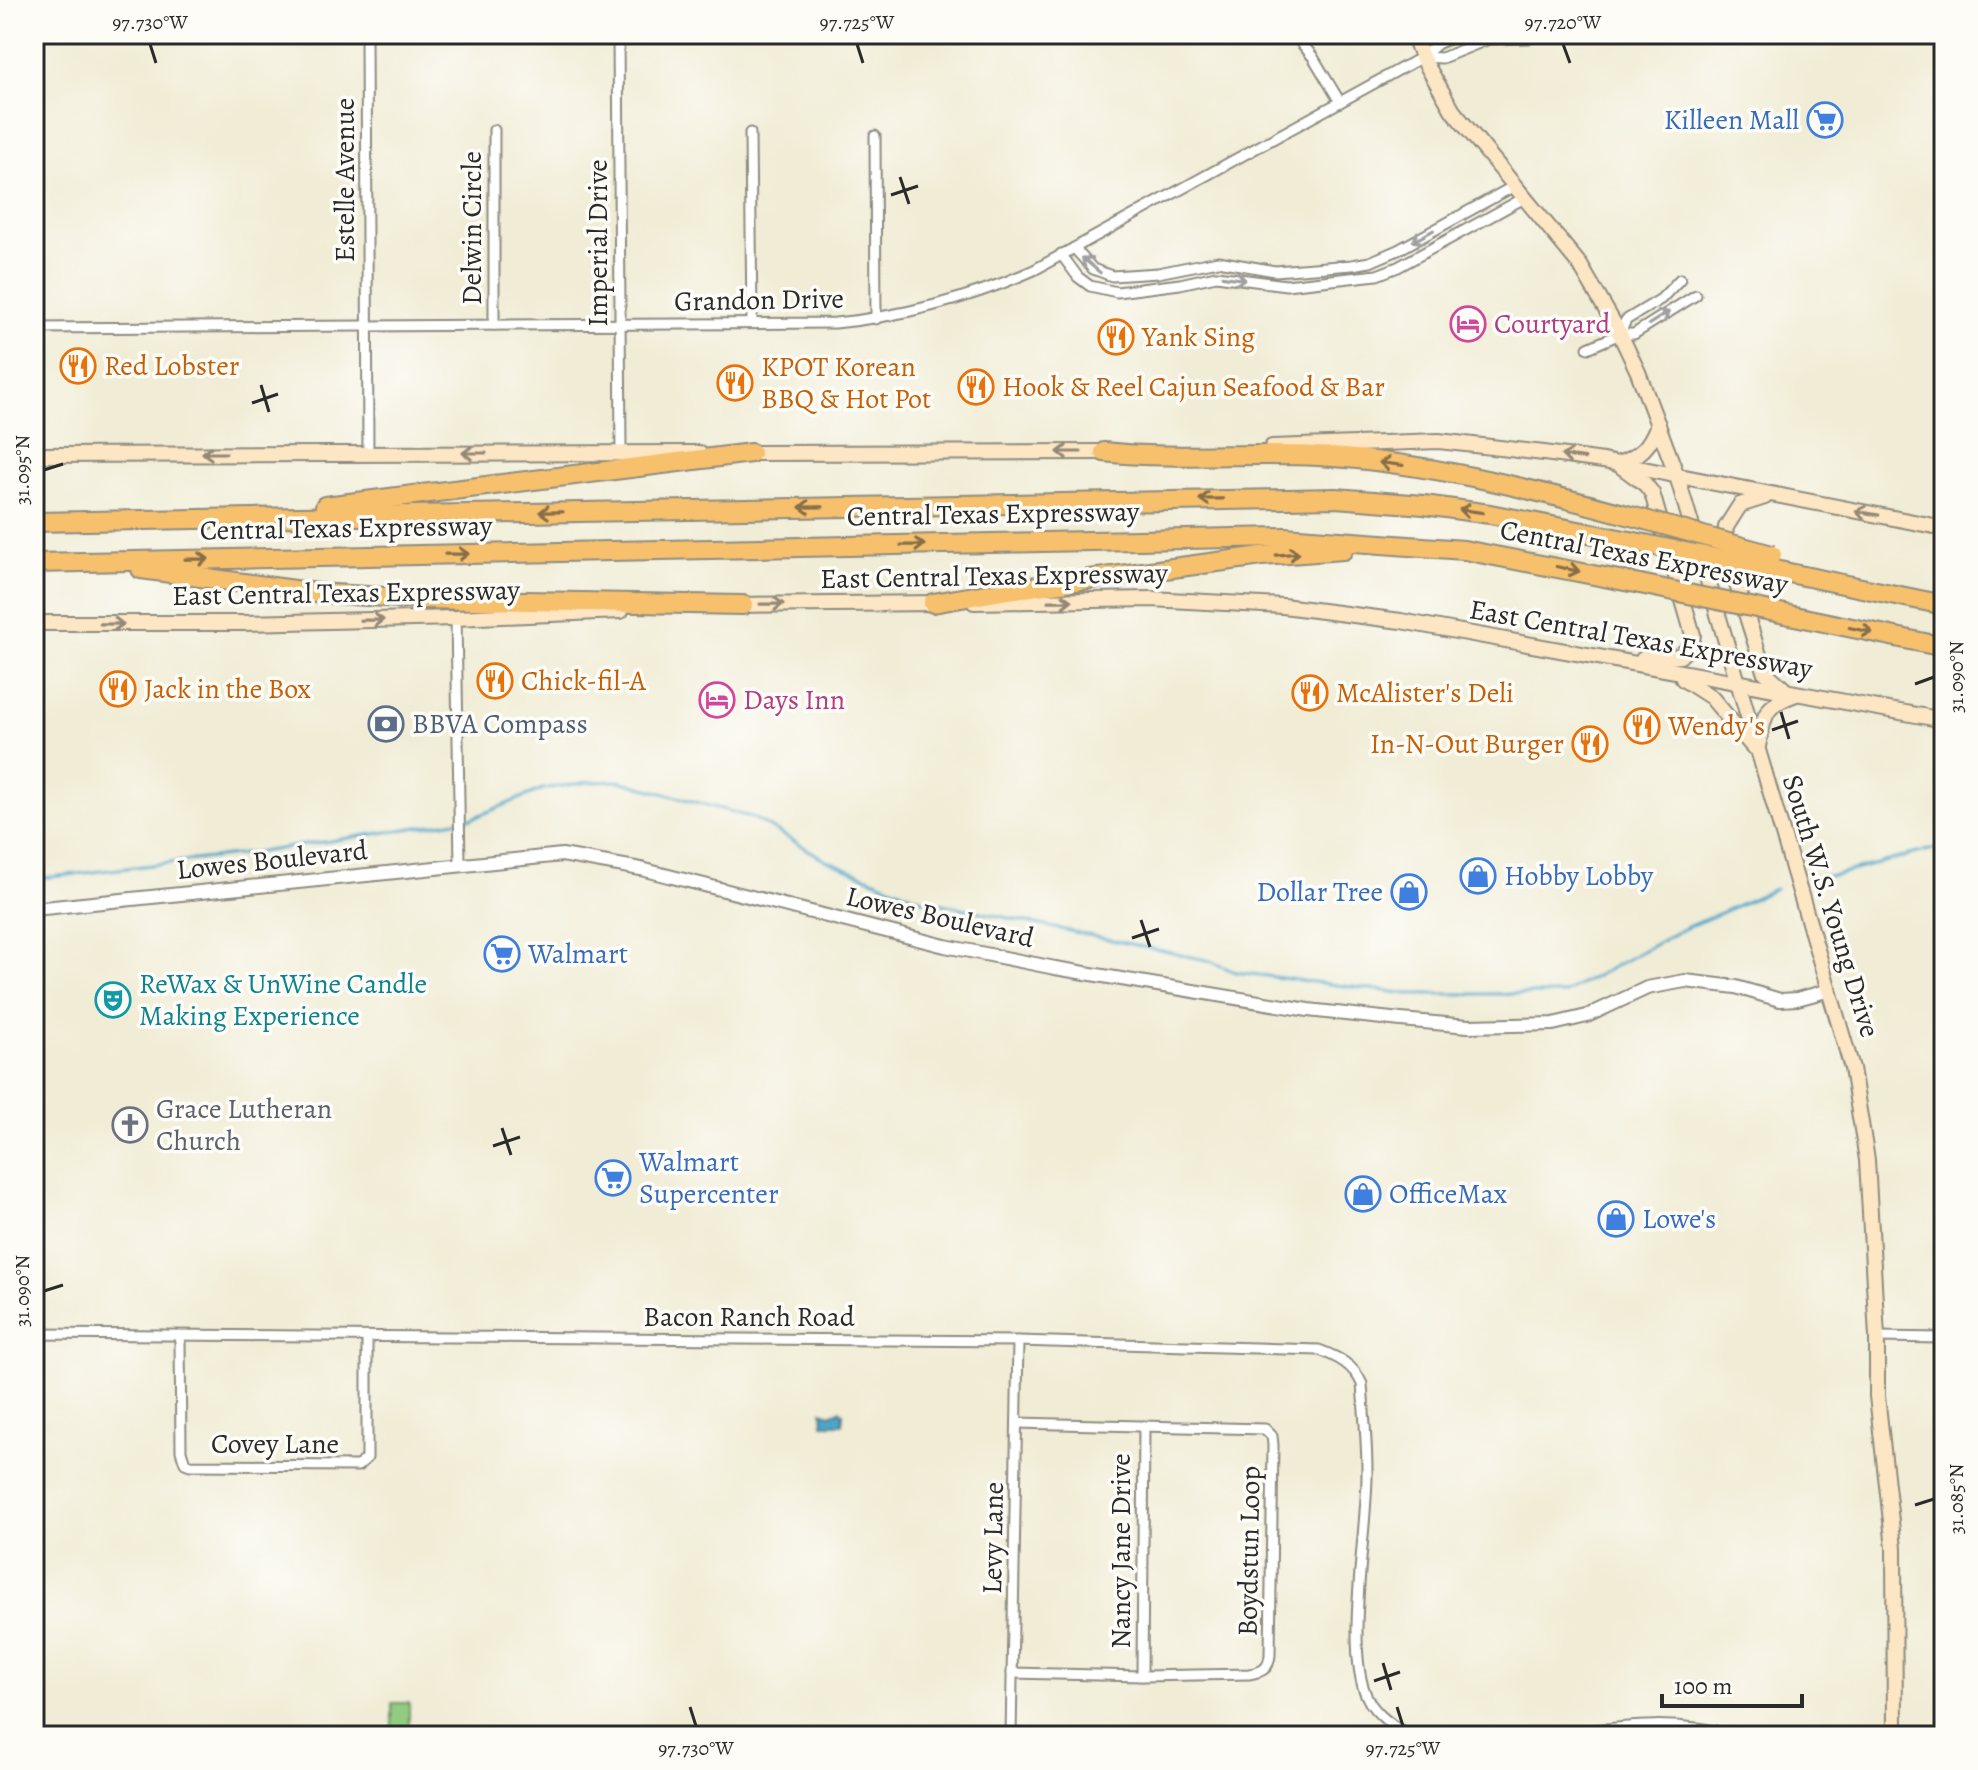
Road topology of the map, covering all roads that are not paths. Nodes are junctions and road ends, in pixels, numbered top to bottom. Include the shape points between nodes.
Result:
1 (366, 34) edge
2 (618, 34) edge
3 (1294, 34) edge
4 (1413, 34) edge
5 (1459, 34) edge
6 (1530, 38) dead end
7 (1422, 57) junction
8 (1340, 102) junction
9 (494, 130) dead end
10 (750, 133) dead end
11 (875, 136) dead end
12 (1521, 191) junction
13 (1466, 212) junction
14 (1473, 225) junction
15 (1074, 248) junction
16 (1061, 254) junction
17 (1352, 265) junction
18 (1184, 269) junction
19 (1298, 269) junction
20 (1127, 275) junction
21 (1353, 279) junction
22 (1680, 279) dead end
23 (1187, 282) junction
24 (1302, 284) junction
25 (1129, 290) junction
26 (1696, 295) dead end
27 (876, 319) junction
28 (752, 323) junction
29 (621, 324) junction
30 (494, 325) junction
31 (367, 326) junction
32 (34, 328) edge
33 (1620, 334) junction
34 (1588, 348) dead end
35 (1658, 424) junction
36 (368, 452) junction
37 (621, 452) junction
38 (1104, 452) junction
39 (751, 453) junction
40 (34, 455) edge
41 (1616, 464) junction
42 (1677, 476) junction
43 (1774, 496) junction
44 (262, 517) junction
45 (34, 522) edge
46 (1944, 528) edge
47 (1464, 550) junction
48 (91, 561) junction
49 (1771, 562) junction
50 (40, 563) edge
51 (933, 603) junction
52 (743, 605) junction
53 (1944, 605) edge
54 (456, 618) junction
55 (38, 621) edge
56 (1944, 647) edge
57 (1611, 660) junction
58 (1668, 671) junction
59 (1738, 684) junction
60 (1793, 693) junction
61 (1944, 720) edge
62 (1758, 752) junction
63 (460, 864) junction
64 (34, 909) edge
65 (1830, 990) junction
66 (34, 1334) edge
67 (180, 1337) junction
68 (367, 1337) junction
69 (1877, 1337) junction
70 (1944, 1338) edge
71 (1018, 1341) junction
72 (1017, 1423) junction
73 (1144, 1426) junction
74 (1012, 1673) junction
75 (1142, 1676) junction
76 (1011, 1736) edge
77 (1413, 1736) edge
78 (1539, 1736) edge
79 (1733, 1736) edge
80 (1895, 1736) edge

1 - 31 street, Estelle Avenue
2 - 29 street, Imperial Drive
3 - 8 street
4 - 7 main road, South W.S. Young Drive
5 - 7 street, Grandon Drive
6 - 7 street via 1489,39 1442,58
7 - 8 street, Grandon Drive
7 - 12 main road, South W.S. Young Drive via 1453,111
8 - 15 street, Grandon Drive
9 - 30 street, Delwin Circle
10 - 28 street
11 - 27 street
12 - 13 street
12 - 14 street
12 - 33 main road, South W.S. Young Drive via 1580,265
13 - 14 street
13 -> 17 street via 1384,257
14 - 21 street via 1398,267
15 - 16 street, Grandon Drive
20 -> 15 street via 1103,275
16 - 25 street via 1090,286
16 - 27 street, Grandon Drive via 978,294
17 - 19 street
17 - 21 street
18 - 19 street via 1218,261 1275,271
18 - 20 street
18 - 23 street
19 - 24 street
20 - 25 street
21 - 24 street
22 - 33 street via 1661,299 1626,320
23 -> 24 street via 1216,276
23 - 25 street
33 -> 26 street via 1634,334
27 - 28 street, Grandon Drive
28 - 29 street, Grandon Drive
29 - 30 street, Grandon Drive
29 - 37 street, Imperial Drive
30 - 31 street, Grandon Drive
31 - 32 street, Grandon Drive
31 - 36 street, Estelle Avenue
33 - 34 street
33 - 35 main road, South W.S. Young Drive
35 - 41 main road via 1643,452
35 - 42 main road, South W.S. Young Drive
37 -> 36 main road
36 -> 40 main road
37 - 39 main road
38 -> 39 main road
41 -> 38 main road via 1439,441
49 -> 38 highway, bridge via 1631,516 1457,473 1320,456
39 - 44 highway via 280,510
41 - 42 main road
41 - 57 main road via 1652,493 1693,635 1680,656
42 - 43 main road
42 - 59 main road, South W.S. Young Drive
46 -> 43 main road
43 - 60 main road via 1740,505 1726,527 1724,543 1764,671
44 - 45 highway, Central Texas Expressway
49 -> 44 highway, Central Texas Expressway, bridge via 1490,514 1336,498
48 -> 47 highway, Central Texas Expressway via 1285,537
51 -> 47 highway via 1262,556 1328,550
47 -> 56 highway, Central Texas Expressway, bridge
48 - 50 highway, Central Texas Expressway
48 - 52 highway via 317,593 479,602
49 - 53 highway, Central Texas Expressway
52 -> 51 main road, East Central Texas Expressway
51 -> 57 main road, East Central Texas Expressway via 1151,599 1283,606 1401,621
52 - 54 main road, East Central Texas Expressway
55 -> 54 main road, East Central Texas Expressway
54 - 63 street
57 - 58 main road, East Central Texas Expressway
58 - 59 main road, East Central Texas Expressway
58 - 62 main road via 1711,697
59 - 60 main road, East Central Texas Expressway
59 - 62 main road, South W.S. Young Drive
60 - 61 main road, East Central Texas Expressway
60 - 62 main road via 1767,709
62 - 65 main road, South W.S. Young Drive
63 - 64 street, Lowes Boulevard
63 - 65 street, Lowes Boulevard via 585,858 984,954 1308,1010 1401,1020 1468,1026 1553,1024 1587,1016 1647,988 1685,981 1736,987 1780,1000
65 - 69 main road, South W.S. Young Drive via 1863,1129
66 - 67 street, Bacon Ranch Road
67 - 68 street, Bacon Ranch Road
67 - 68 street, Covey Lane via 185,1463 345,1466 358,1466 367,1458
68 - 71 street, Bacon Ranch Road
69 - 70 street
69 - 80 main road, South W.S. Young Drive via 1877,1396 1894,1548
71 - 72 street, Levy Lane
71 - 77 street, Bacon Ranch Road via 1319,1350 1357,1372 1367,1472 1359,1665 1367,1698 1386,1719
72 - 73 street, Boydstun Loop
72 - 74 street, Levy Lane
73 - 75 street, Nancy Jane Drive
73 - 75 street, Boydstun Loop via 1258,1428 1269,1433 1273,1445 1269,1663 1260,1673
74 - 75 street, Boydstun Loop
74 - 76 street, Levy Lane
78 - 79 street via 1652,1725

